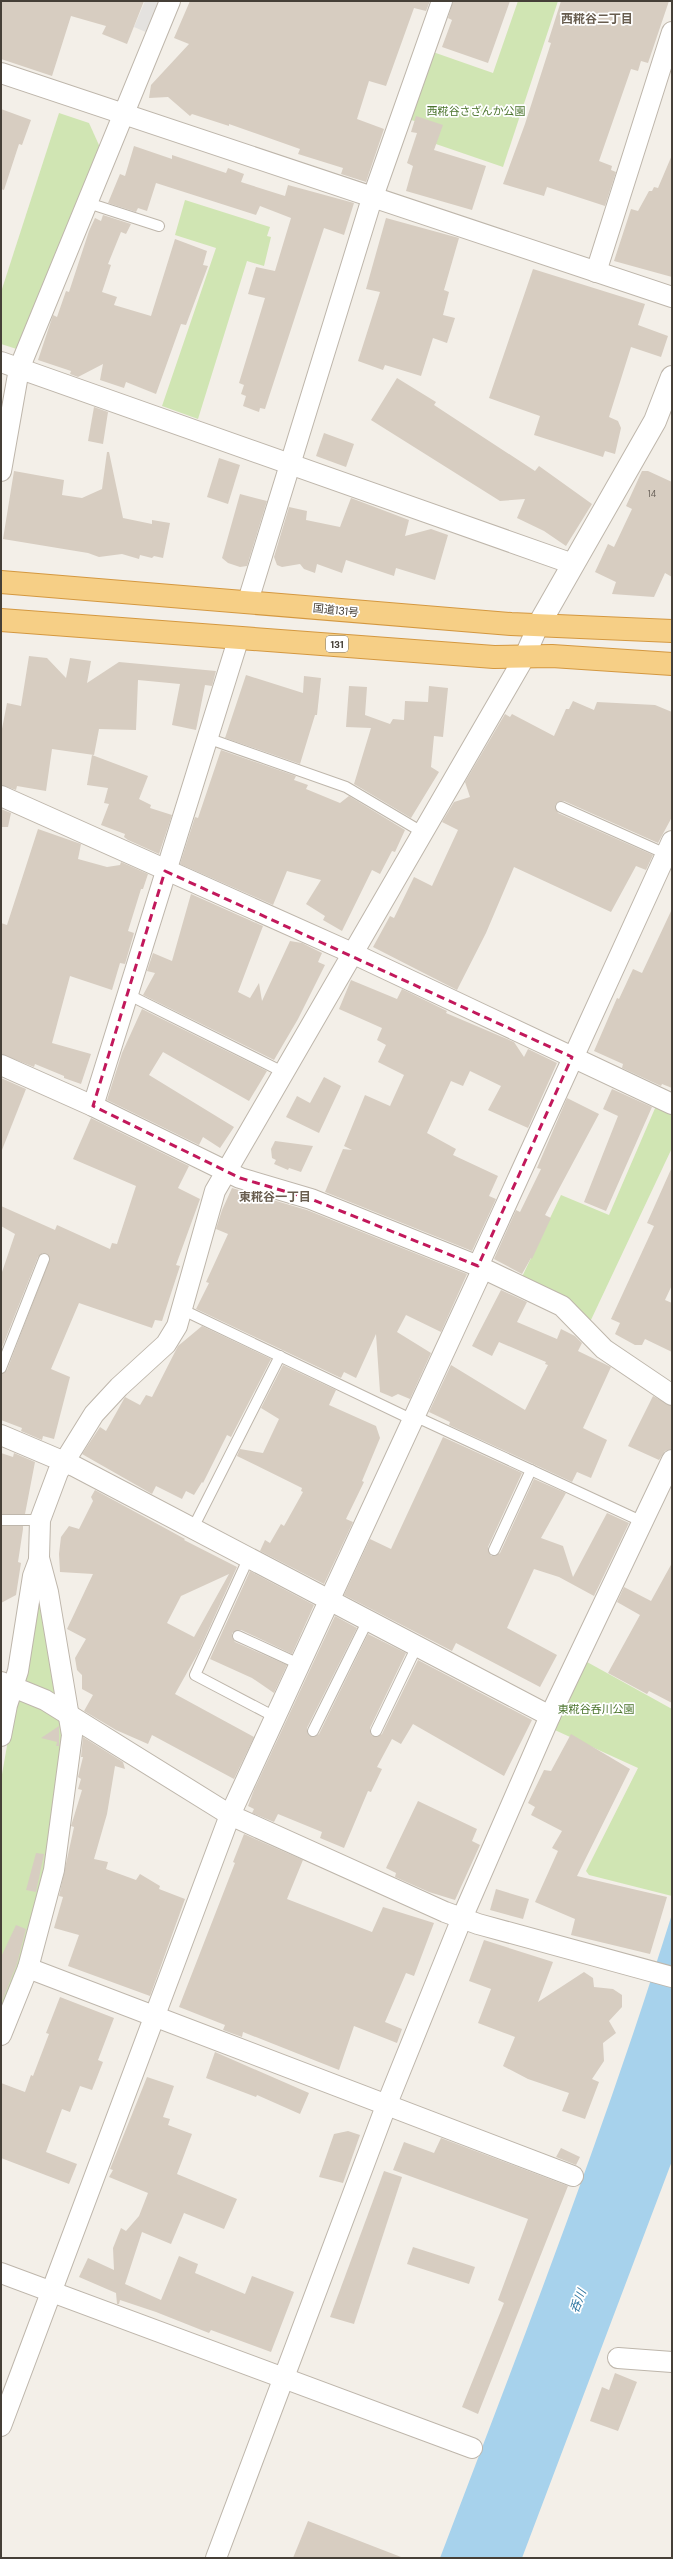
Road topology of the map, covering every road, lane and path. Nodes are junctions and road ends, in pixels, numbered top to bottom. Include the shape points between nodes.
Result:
1 (170, 1) edge
2 (442, 1) edge
3 (672, 32) edge
4 (1, 73) edge
5 (125, 113) junction
6 (372, 198) junction
7 (88, 203) junction
8 (159, 226) dead end
9 (596, 272) junction
10 (672, 296) edge
11 (1, 362) edge
12 (20, 369) junction
13 (672, 377) edge
14 (289, 465) junction
15 (1, 471) edge
16 (573, 564) junction
17 (1, 582) edge
18 (248, 601) junction
19 (1, 620) edge
20 (538, 626) junction
21 (672, 631) edge
22 (239, 637) junction
23 (524, 658) junction
24 (672, 664) edge
25 (207, 738) junction
26 (1, 796) edge
27 (561, 807) dead end
28 (422, 832) junction
29 (669, 848) edge
30 (165, 871) junction
31 (352, 953) junction
32 (127, 994) junction
33 (572, 1057) junction
34 (1, 1065) edge
35 (283, 1072) junction
36 (672, 1104) edge
37 (93, 1106) junction
38 (227, 1170) junction
39 (44, 1259) dead end
40 (481, 1267) junction
41 (183, 1310) junction
42 (280, 1356) junction
43 (1, 1368) edge
44 (672, 1395) edge
45 (413, 1420) junction
46 (1, 1435) edge
47 (672, 1460) edge
48 (64, 1461) junction
49 (532, 1470) junction
50 (1, 1520) edge
51 (40, 1520) junction
52 (642, 1522) junction
53 (194, 1528) junction
54 (494, 1550) dead end
55 (249, 1557) junction
56 (39, 1558) junction
57 (330, 1599) junction
58 (368, 1620) junction
59 (238, 1636) dead end
60 (417, 1646) junction
61 (299, 1664) junction
62 (7, 1684) edge
63 (69, 1716) junction
64 (550, 1716) junction
65 (275, 1718) junction
66 (314, 1731) dead end
67 (376, 1731) dead end
68 (1, 1736) edge
69 (230, 1814) junction
70 (462, 1918) junction
71 (28, 1968) junction
72 (672, 1977) edge
73 (154, 2015) junction
74 (1, 2035) edge
75 (386, 2106) junction
76 (573, 2176) dead end
77 (1, 2273) edge
78 (52, 2292) junction
79 (618, 2358) dead end
80 (672, 2362) edge
81 (282, 2378) junction
82 (1, 2426) edge
83 (472, 2448) dead end
84 (216, 2558) edge

1 - 5 street
2 - 6 street
3 - 9 street
4 - 5 street
5 - 6 street
5 - 7 street
6 - 9 street
6 - 14 street
7 - 8 lane
7 - 12 street
9 - 10 street
11 - 12 street
12 - 14 street
12 - 15 street
13 - 16 street via 655,421
14 - 16 street
14 - 18 street
16 - 20 street
17 - 18 highway, 国道131号
18 - 20 highway, 国道131号
19 - 22 highway, 131
20 - 21 highway, 国道131号
20 - 23 street
22 - 23 highway, 131
22 - 25 street
23 - 24 highway, 131 via 552,656
23 - 28 street
25 - 28 lane via 346,787
25 - 30 street
26 - 30 street
27 - 29 lane
28 - 31 street
29 - 33 street
30 - 31 street
30 - 32 street
31 - 33 street
31 - 35 street
32 - 35 lane
32 - 37 street
33 - 36 street
33 - 40 street
34 - 37 street
35 - 38 street
37 - 38 street
38 - 40 street via 240,1178 311,1199
38 - 41 street via 215,1191
39 - 43 lane
40 - 44 street via 562,1306 604,1349
40 - 45 street
41 - 42 lane
41 - 48 street via 178,1326 166,1344 94,1414
42 - 45 lane
42 - 53 lane
45 - 49 lane via 423,1420
45 - 57 street
46 - 48 street
47 - 52 street
48 - 51 street
48 - 53 street
49 - 52 lane
49 - 54 lane
50 - 51 lane
51 - 56 street
52 - 64 street
53 - 55 street
55 - 57 street
55 - 65 lane via 195,1675
56 - 62 street via 33,1576 18,1671
56 - 63 street via 48,1592
57 - 58 street
57 - 61 street
58 - 60 street
58 - 66 lane
59 - 61 lane
60 - 64 street
60 - 67 lane
61 - 65 street
62 - 63 street via 45,1700
62 - 68 street
63 - 69 street
63 - 71 street via 72,1735 54,1870
64 - 70 street
65 - 69 street
69 - 70 street
69 - 73 street
70 - 72 street
70 - 75 street
71 - 73 street
71 - 74 street
73 - 75 street
73 - 78 street
75 - 76 street
75 - 81 street
77 - 78 street
78 - 81 street
78 - 82 street
79 - 80 street
81 - 83 street
81 - 84 street

